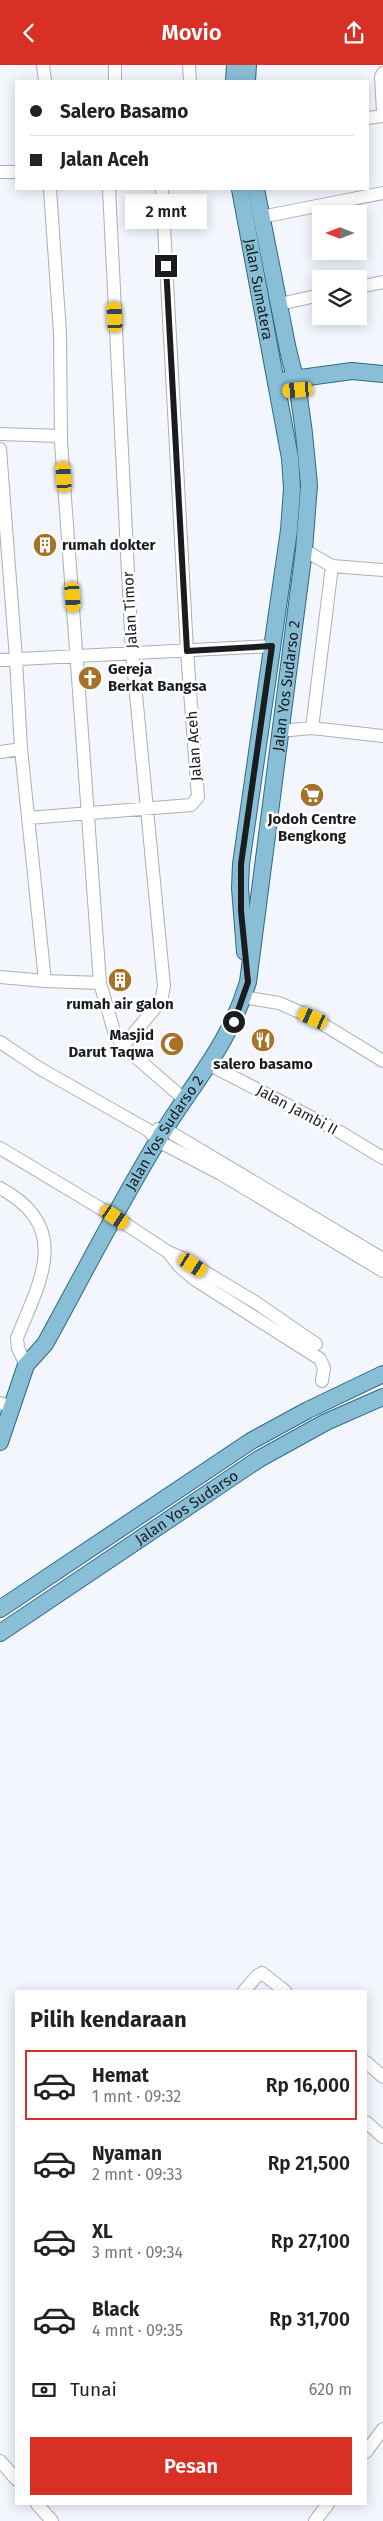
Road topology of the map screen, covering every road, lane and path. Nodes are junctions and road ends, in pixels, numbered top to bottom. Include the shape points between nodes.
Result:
1 (43, 65) edge
2 (115, 65) edge
3 (189, 65) edge
4 (235, 65) edge
5 (248, 65) edge
6 (383, 73) edge
7 (44, 80) edge
8 (115, 80) edge
9 (190, 80) edge
10 (234, 80) edge
11 (247, 80) edge
12 (383, 114) edge
13 (369, 118) edge
14 (0, 172) edge
15 (15, 172) edge
16 (50, 190) edge
17 (109, 190) edge
18 (162, 190) edge
19 (240, 190) edge
20 (256, 190) edge
21 (383, 193) edge
22 (261, 217) junction
23 (383, 282) edge
24 (367, 285) edge
25 (312, 297) edge
26 (279, 304) junction
27 (383, 374) edge
28 (383, 381) edge
29 (297, 385) junction
30 (276, 387) junction
31 (0, 434) edge
32 (61, 436) junction
33 (0, 449) edge
34 (304, 550) junction
35 (332, 566) junction
36 (383, 570) edge
37 (272, 646) junction
38 (187, 651) junction
39 (132, 653) junction
40 (77, 656) junction
41 (16, 659) junction
42 (0, 660) edge
43 (261, 714) junction
44 (280, 723) junction
45 (312, 728) junction
46 (383, 736) edge
47 (21, 749) junction
48 (0, 752) edge
49 (146, 808) junction
50 (89, 812) junction
51 (28, 818) junction
52 (0, 977) edge
53 (45, 981) junction
54 (100, 983) junction
55 (245, 989) junction
56 (0, 1042) edge
57 (123, 1046) junction
58 (383, 1061) edge
59 (210, 1065) junction
60 (185, 1100) junction
61 (157, 1133) junction
62 (0, 1148) edge
63 (383, 1158) edge
64 (0, 1188) edge
65 (115, 1217) junction
66 (168, 1252) junction
67 (383, 1259) edge
68 (383, 1271) edge
69 (316, 1344) dead end
70 (26, 1365) junction
71 (383, 1375) edge
72 (322, 1381) dead end
73 (382, 1399) edge
74 (6, 1405) edge
75 (308, 1410) junction
76 (316, 1428) junction
77 (0, 1442) edge
78 (205, 1470) junction
79 (219, 1487) junction
80 (0, 1609) edge
81 (0, 1633) edge
82 (245, 1990) edge
83 (284, 1990) edge
84 (367, 2063) edge
85 (383, 2077) edge
86 (367, 2123) edge
87 (383, 2137) edge
88 (383, 2429) edge
89 (367, 2451) edge
90 (0, 2461) edge
91 (15, 2478) edge
92 (38, 2505) edge
93 (327, 2505) edge
94 (52, 2521) edge
95 (315, 2521) edge

1 - 7 street
2 - 8 street
3 - 9 street
4 - 10 main road
5 - 11 main road
6 - 12 street
12 - 13 street
14 - 15 street
16 - 32 street via 60,333
17 - 39 street, Jalan Timor
18 - 38 street, Jalan Aceh
19 - 30 main road, Jalan Sumatera
20 - 22 main road, Jalan Sumatera
21 - 22 street
22 - 26 main road, Jalan Sumatera
23 - 24 street
25 - 26 street
26 - 29 main road, Jalan Sumatera
27 - 29 main road via 352,371
28 - 29 main road
29 - 30 main road
29 - 34 main road, Jalan Yos Sudarso 2 via 309,485
30 - 37 main road, Jalan Yos Sudarso 2 via 290,459 292,489
31 - 32 street
32 - 40 street
33 - 41 street
34 - 35 street
34 - 44 main road, Jalan Yos Sudarso 2
35 - 36 street
35 - 45 street
37 - 38 street
37 - 43 main road, Jalan Yos Sudarso 2
38 - 39 street
38 - 49 street, Jalan Aceh via 198,797 191,805
39 - 40 street
39 - 49 street, Jalan Timor
40 - 41 street
40 - 50 street
41 - 42 street
41 - 47 street
43 - 44 main road
43 - 55 main road, Jalan Yos Sudarso 2 via 241,864
44 - 45 street
44 - 55 main road, Jalan Yos Sudarso 2
45 - 46 street
47 - 48 street
47 - 51 street
49 - 50 street, Jalan Aceh
49 - 57 street, Jalan Timor via 163,994 157,1007
50 - 51 street, Jalan Aceh
50 - 54 street
51 - 53 street
52 - 53 street
53 - 54 street
54 - 57 street via 114,1031
55 - 58 street via 313,1018
55 - 59 main road, Jalan Yos Sudarso 2 via 234,1022
56 - 61 street via 39,1068
57 - 60 street
59 - 60 main road, Jalan Yos Sudarso 2
59 - 63 street, Jalan Jambi II via 340,1132
60 - 61 main road, Jalan Yos Sudarso 2
61 - 65 main road, Jalan Yos Sudarso 2
61 - 67 street
61 - 68 street
62 - 65 street
64 - 70 street via 29,1209 43,1233 46,1249 44,1271 17,1343
65 - 66 street
65 - 70 main road, Jalan Yos Sudarso 2 via 45,1343
66 - 69 street via 255,1302
66 - 72 street via 194,1279 320,1359 324,1368
70 - 74 main road, Jalan Yos Sudarso 2
71 - 75 main road, Jalan Yos Sudarso
73 - 76 main road, Jalan Yos Sudarso
74 - 77 main road, Jalan Yos Sudarso 2
75 - 76 main road
75 - 78 main road, Jalan Yos Sudarso
76 - 79 main road, Jalan Yos Sudarso via 259,1459
78 - 79 main road
78 - 80 main road, Jalan Yos Sudarso
79 - 81 main road, Jalan Yos Sudarso
82 - 83 street via 262,1973
84 - 85 street
86 - 87 street
88 - 89 street
90 - 91 street
92 - 94 street
93 - 95 street

